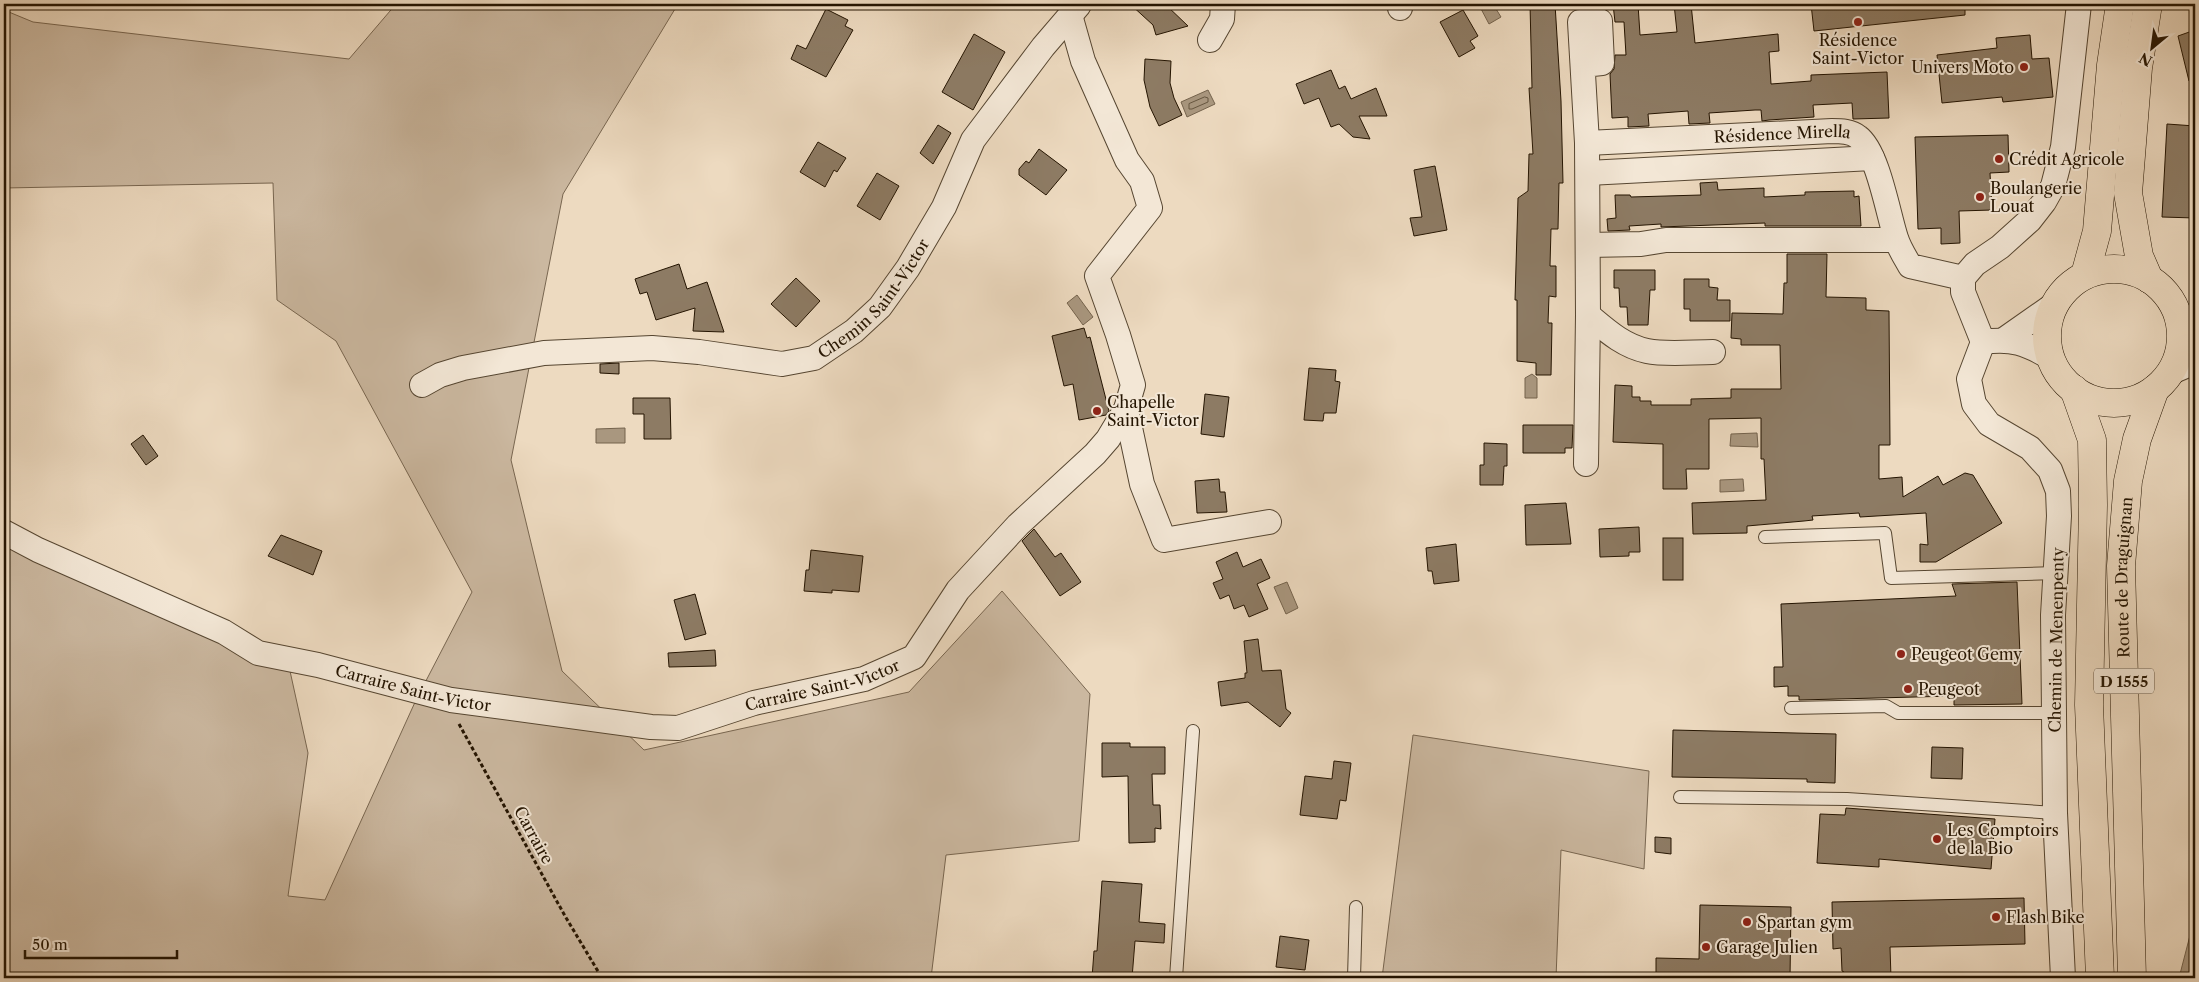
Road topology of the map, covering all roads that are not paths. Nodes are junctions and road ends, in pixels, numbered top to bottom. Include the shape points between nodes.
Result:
1 (1223, 4) edge
2 (2079, 4) edge
3 (2120, 4) edge
4 (2148, 4) edge
5 (1075, 10) edge
6 (1210, 40) dead end
7 (1582, 65) dead end
8 (1587, 143) junction
9 (1872, 158) junction
10 (1588, 173) junction
11 (1896, 240) junction
12 (1588, 245) junction
13 (2085, 275) junction
14 (1963, 278) junction
15 (2149, 279) junction
16 (2055, 304) junction
17 (1588, 314) junction
18 (2186, 318) edge
19 (1994, 341) junction
20 (1713, 352) dead end
21 (2051, 358) junction
22 (2195, 362) edge
23 (2162, 381) junction
24 (422, 385) dead end
25 (2074, 390) junction
26 (1126, 409) junction
27 (1586, 464) dead end
28 (1269, 522) dead end
29 (4, 532) edge
30 (1764, 537) dead end
31 (2056, 573) junction
32 (1790, 708) dead end
33 (2055, 712) junction
34 (1193, 731) dead end
35 (1680, 797) dead end
36 (2055, 813) junction
37 (1356, 907) dead end
38 (1176, 978) edge
39 (1354, 978) edge
40 (2063, 978) edge
41 (2100, 978) edge
42 (2132, 978) edge

1 - 6 street via 1222,19
2 - 14 street via 2063,147 2053,186 2030,220 1975,264
3 - 13 main road via 2111,64 2097,231
4 - 15 main road via 2138,68 2128,193 2139,256
5 - 24 street, Chemin Saint-Victor via 1043,46 973,140 944,207 908,268 880,307 854,331 814,358 782,364 652,348 544,353 462,368
5 - 26 street, Carraire Saint-Victor via 1083,60 1127,160 1142,181 1150,208 1096,276 1133,385
7 - 8 street
8 - 9 street, Résidence Mirella via 1832,131 1848,132 1858,137
8 - 10 street
9 - 10 street
9 - 11 street, Résidence Mirella
10 - 12 street
11 - 12 street via 1666,240
11 - 14 street, Résidence Mirella via 1910,266
12 - 17 street
13 - 15 main road via 2106,269 2128,270
13 - 16 main road via 2063,292
14 - 19 street via 1963,292
15 - 18 main road via 2161,288
16 - 19 street
16 - 21 main road via 2047,331
17 - 20 street via 1611,335 1630,346 1648,351
17 - 27 street
18 - 23 main road via 2178,355
19 - 21 street via 2034,348
19 - 31 street, Chemin de Menenpenty via 1969,378 1974,404 1989,424 2030,448 2050,470 2058,491
21 - 25 main road via 2064,381
22 - 23 street
23 - 25 main road via 2136,399 2114,403 2093,399
23 - 42 main road, Route de Draguignan / D 1555 via 2137,439 2128,481 2121,566
25 - 41 main road, D 1555 via 2092,440 2089,705
26 - 28 street via 1142,484 1164,540
26 - 29 street, Carraire Saint-Victor via 1095,454 1018,525 958,590 914,657 864,680 754,702 678,728 451,700 318,665 258,653 224,632
30 - 31 lane via 1885,533 1891,578
31 - 33 street, Chemin de Menenpenty via 2053,615
32 - 33 lane via 1886,706 1898,713
33 - 36 street, Chemin de Menenpenty
34 - 38 lane
35 - 36 lane via 1847,799
36 - 40 street, Chemin de Menenpenty
37 - 39 lane

